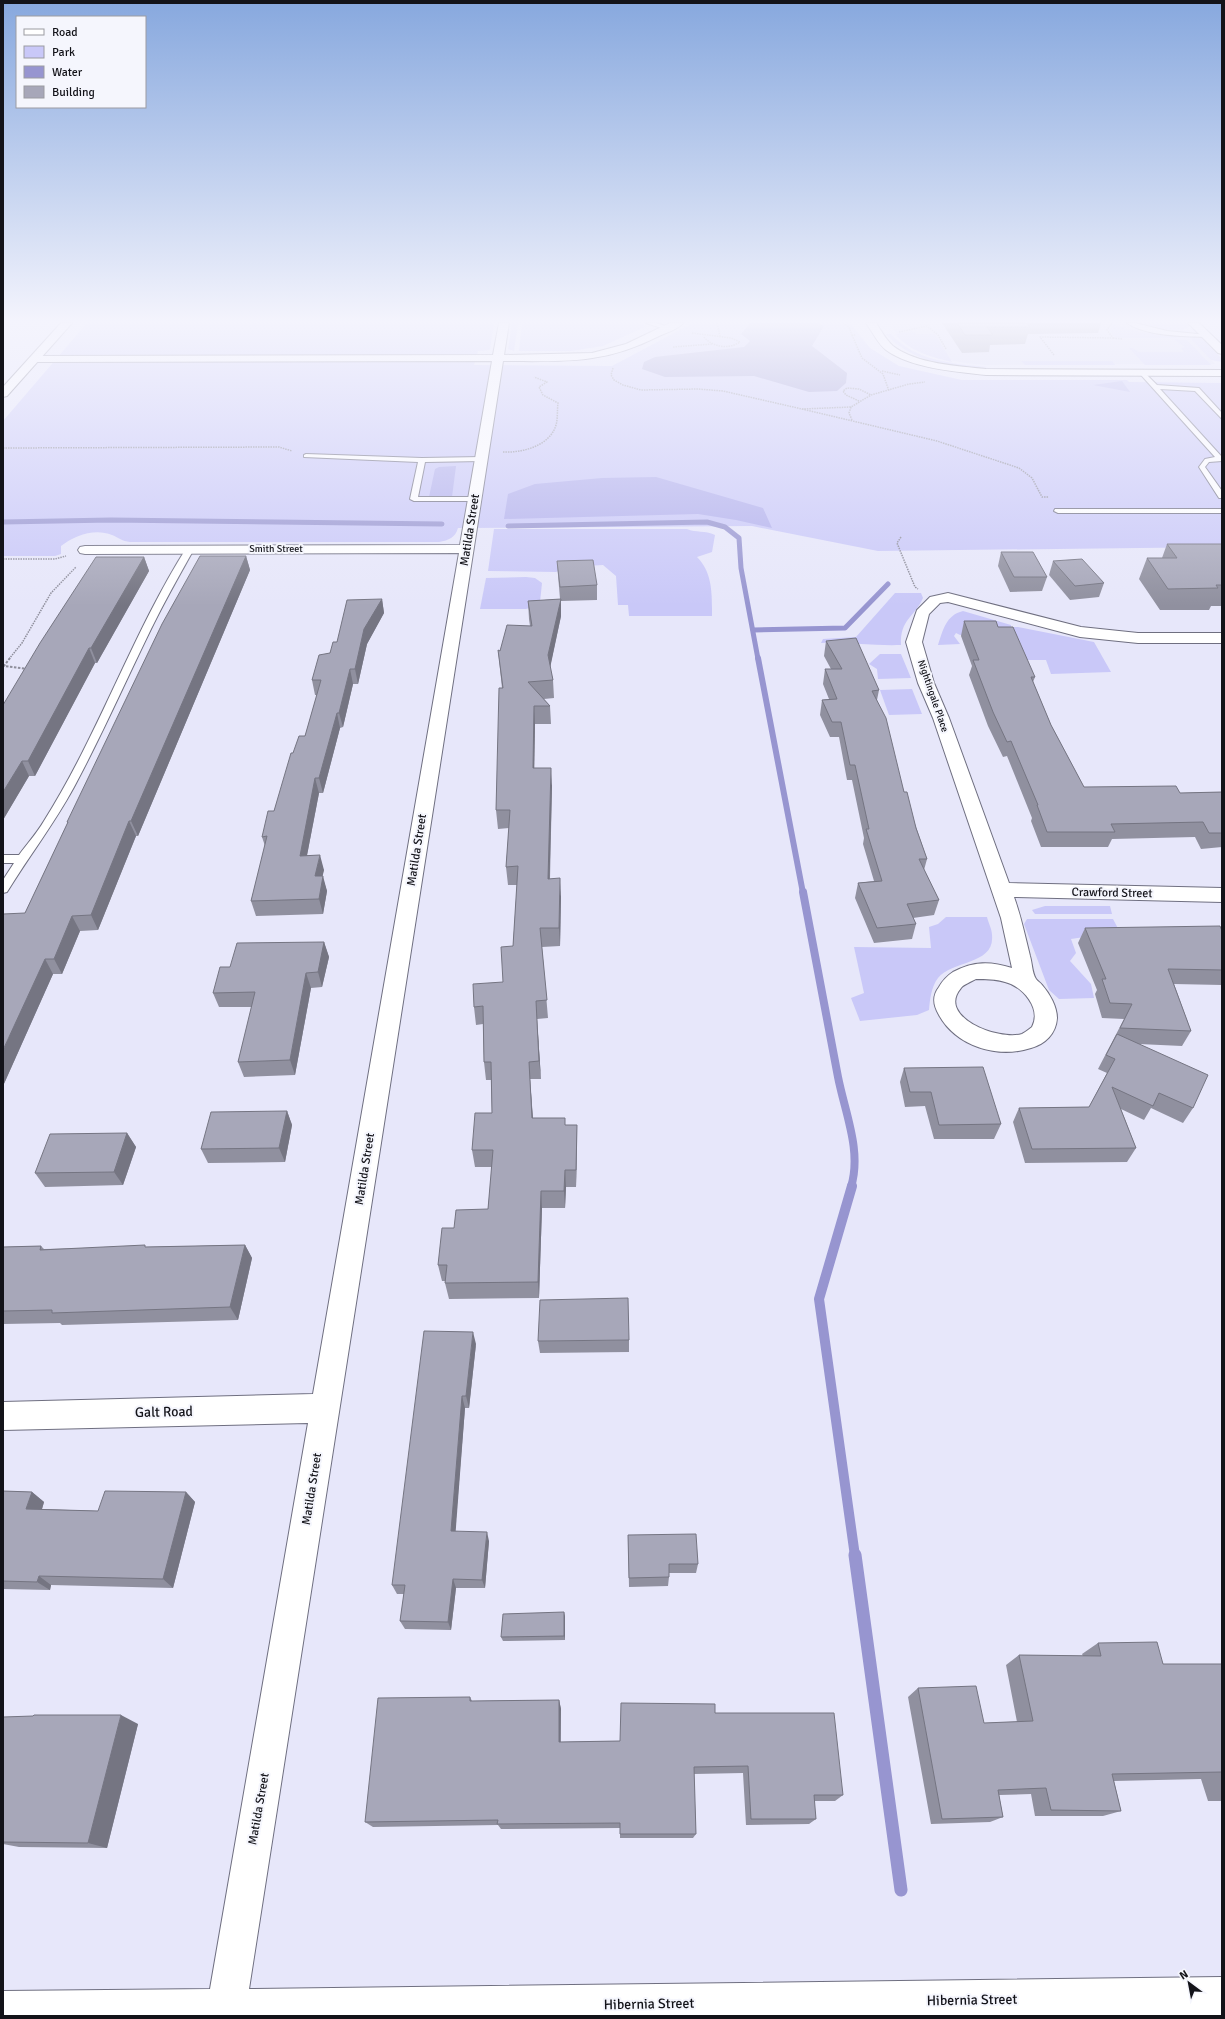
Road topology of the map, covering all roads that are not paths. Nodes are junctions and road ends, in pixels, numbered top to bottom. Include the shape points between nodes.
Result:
1 (488, 417) edge
2 (1182, 417) edge
3 (306, 456) road end
4 (482, 456) junction
5 (1221, 459) edge
6 (422, 460) junction
7 (1222, 496) edge
8 (475, 499) junction
9 (1058, 511) dead end
10 (1222, 511) edge
11 (190, 549) junction
12 (467, 549) junction
13 (85, 550) road end
14 (1222, 638) edge
15 (3, 859) edge
16 (22, 859) junction
17 (3, 889) edge
18 (1002, 890) junction
19 (1222, 894) edge
20 (1026, 983) junction
21 (326, 1408) junction
22 (3, 1416) edge
23 (1222, 1997) edge
24 (1122, 2007) edge
25 (3, 2011) edge
26 (227, 2013) edge

1 - 4 street, Matilda Street
2 - 5 lane
3 - 6 lane
4 - 6 lane
4 - 8 street, Matilda Street
5 - 7 lane via 1207,460 1202,467
6 - 8 lane via 414,499
8 - 12 street, Matilda Street
9 - 10 lane
11 - 12 street, Smith Street
11 - 13 street, Smith Street
11 - 16 lane via 69,787 48,824
12 - 21 street, Matilda Street
14 - 18 street, Nightingale Place via 1138,638 1080,632 948,597 935,600 922,613 914,642 926,683 941,718
15 - 16 lane
16 - 17 lane
18 - 19 street, Crawford Street
18 - 20 street, Nightingale Place
20 - 20 street via 1010,975 992,971 973,971 958,976 949,985 944,1000 948,1013 965,1033 982,1041 1009,1046 1026,1042 1038,1035 1046,1023 1046,1010 1040,997
21 - 22 street, Galt Road
21 - 26 street, Matilda Street via 238,1933
23 - 24 street, Hibernia Street
24 - 26 street, Hibernia Street
25 - 26 street, Hibernia Street

